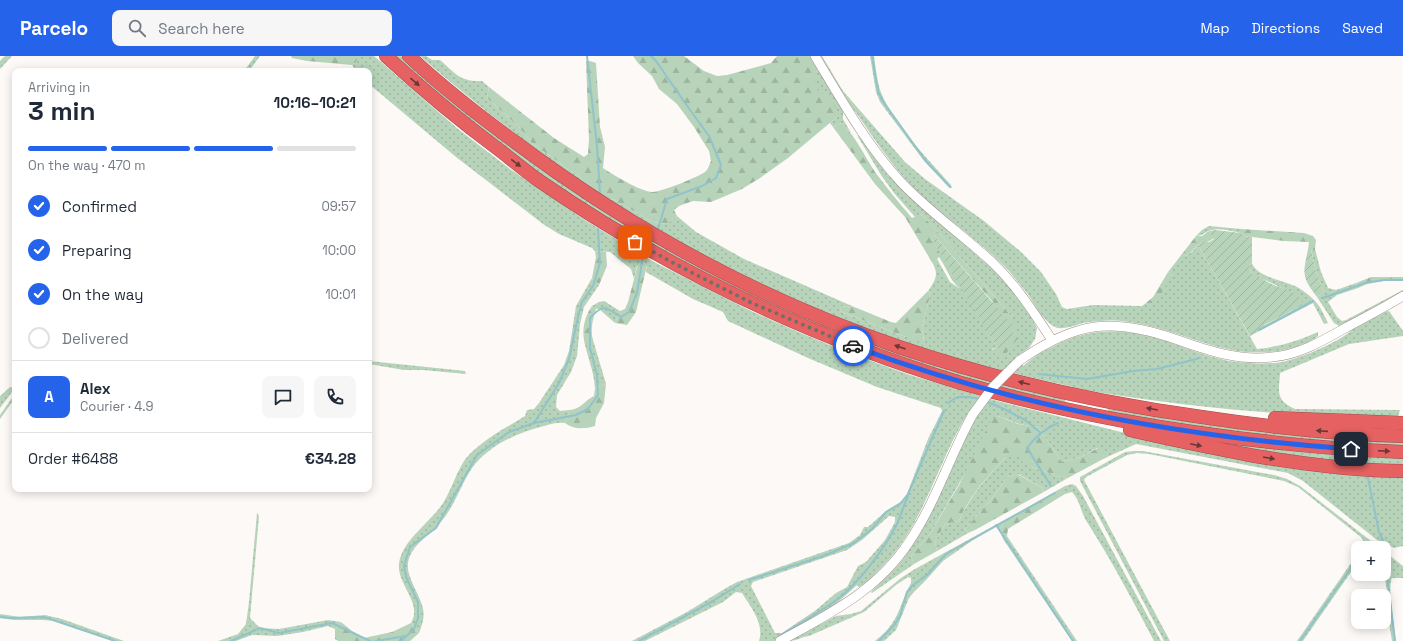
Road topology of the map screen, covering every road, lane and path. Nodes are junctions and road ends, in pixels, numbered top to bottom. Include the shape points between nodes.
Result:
1 (386, 56) edge
2 (409, 56) edge
3 (815, 56) edge
4 (1403, 296) edge
5 (1052, 340) junction
6 (1064, 409) junction
7 (1181, 414) junction
8 (1403, 423) edge
9 (1403, 436) edge
10 (1403, 452) edge
11 (1403, 471) edge
12 (780, 641) edge

1 -> 6 highway via 460,121 536,179 597,219 681,267 752,303 825,335 897,362 963,384
7 -> 2 highway via 1068,393 970,369 898,346 760,290 693,256 598,200 490,124
3 - 5 street via 848,111 888,167 921,201 1008,279
4 - 5 street via 1316,344 1273,357 1230,356 1152,331 1125,326 1090,327 1072,331
5 - 12 street, bridge via 1019,361 993,387 973,414 930,505 898,557 873,583 841,607
6 -> 10 highway via 1230,438
6 -> 11 highway via 1101,423 1202,446 1335,467
7 - 8 highway
9 -> 7 highway via 1307,430

